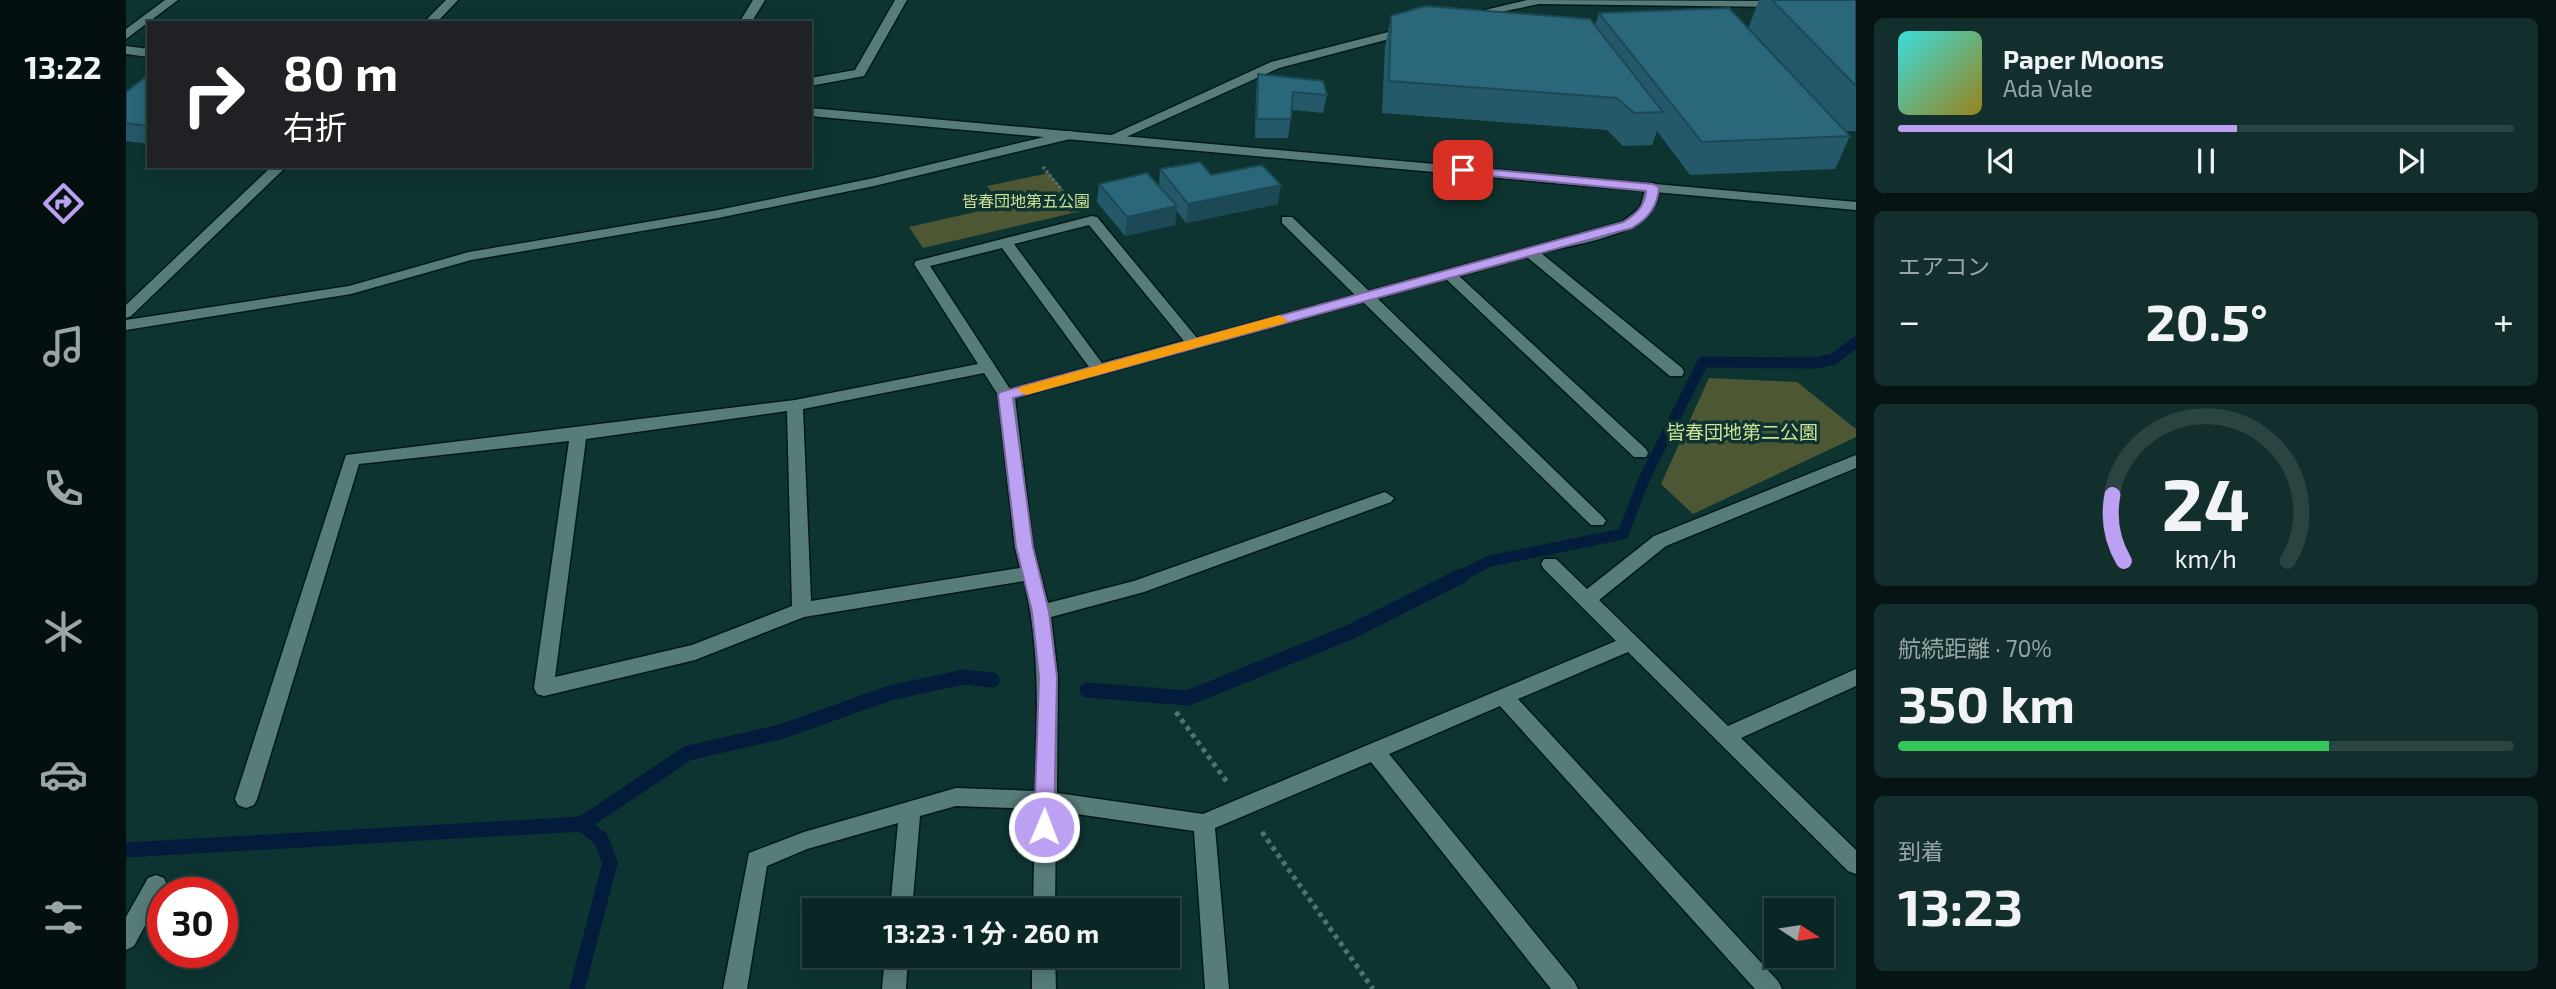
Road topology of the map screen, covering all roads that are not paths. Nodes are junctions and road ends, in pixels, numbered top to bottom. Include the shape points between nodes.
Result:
1 (172, 0) edge
2 (452, 0) edge
3 (759, 0) edge
4 (901, 0) edge
5 (1788, 5) edge
6 (1457, 19) edge
7 (431, 21) edge
8 (745, 21) edge
9 (1417, 29) edge
10 (126, 35) edge
11 (126, 50) edge
12 (147, 52) edge
13 (812, 82) edge
14 (812, 112) edge
15 (1069, 135) junction
16 (1110, 139) junction
17 (278, 168) edge
18 (1653, 187) junction
19 (1856, 206) edge
20 (1287, 220) dead end
21 (1004, 242) junction
22 (1528, 250) junction
23 (1448, 273) junction
24 (1366, 296) junction
25 (126, 313) edge
26 (126, 325) edge
27 (1194, 344) junction
28 (987, 366) junction
29 (1099, 370) junction
30 (1676, 372) dead end
31 (1006, 395) junction
32 (795, 405) junction
33 (578, 434) junction
34 (1640, 453) dead end
35 (1856, 461) edge
36 (1385, 498) dead end
37 (1597, 521) dead end
38 (1550, 564) dead end
39 (1031, 573) junction
40 (1586, 600) junction
41 (802, 610) junction
42 (1041, 612) junction
43 (1630, 643) junction
44 (1856, 677) edge
45 (1503, 696) junction
46 (1724, 736) junction
47 (1374, 751) junction
48 (246, 799) dead end
49 (1044, 800) junction
50 (910, 810) junction
51 (1203, 823) junction
52 (1856, 864) edge
53 (902, 898) edge
54 (1044, 898) edge
55 (147, 901) edge
56 (126, 939) edge
57 (896, 968) edge
58 (1044, 968) edge
59 (735, 989) edge
60 (894, 989) edge
61 (1044, 989) edge
62 (1217, 989) edge
63 (1566, 989) edge
64 (1770, 989) edge

1 - 10 street
2 - 7 street
3 - 8 street
4 - 13 street via 860,73
5 - 6 street via 1539,1
9 - 16 street via 1275,65
11 - 12 street
14 - 15 street
15 - 16 street
15 - 26 street via 718,214 469,256 351,290
16 - 18 street
17 - 25 street
18 - 19 street
18 - 22 street via 1652,201 1639,219
20 - 24 street
21 - 27 street via 1092,220
21 - 28 street via 920,264
21 - 29 street
22 - 23 street
22 - 30 street
23 - 24 street
23 - 34 street
24 - 27 street
24 - 37 street
27 - 29 street
28 - 31 street
28 - 32 street
29 - 31 street
31 - 39 street
32 - 33 street
32 - 41 street
33 - 41 street via 544,688 695,652
33 - 48 street via 352,459
35 - 40 street via 1660,541
36 - 42 street via 1137,587
38 - 40 street
39 - 41 street
39 - 42 street
40 - 43 street
42 - 49 street via 1048,677
43 - 45 street
43 - 46 street
44 - 46 street
45 - 47 street
45 - 64 street
46 - 52 street
47 - 51 street
47 - 63 street
49 - 50 street via 957,797
49 - 51 street
49 - 54 street
50 - 53 street
50 - 59 street via 757,860
51 - 62 street
55 - 56 street
57 - 60 street
58 - 61 street

